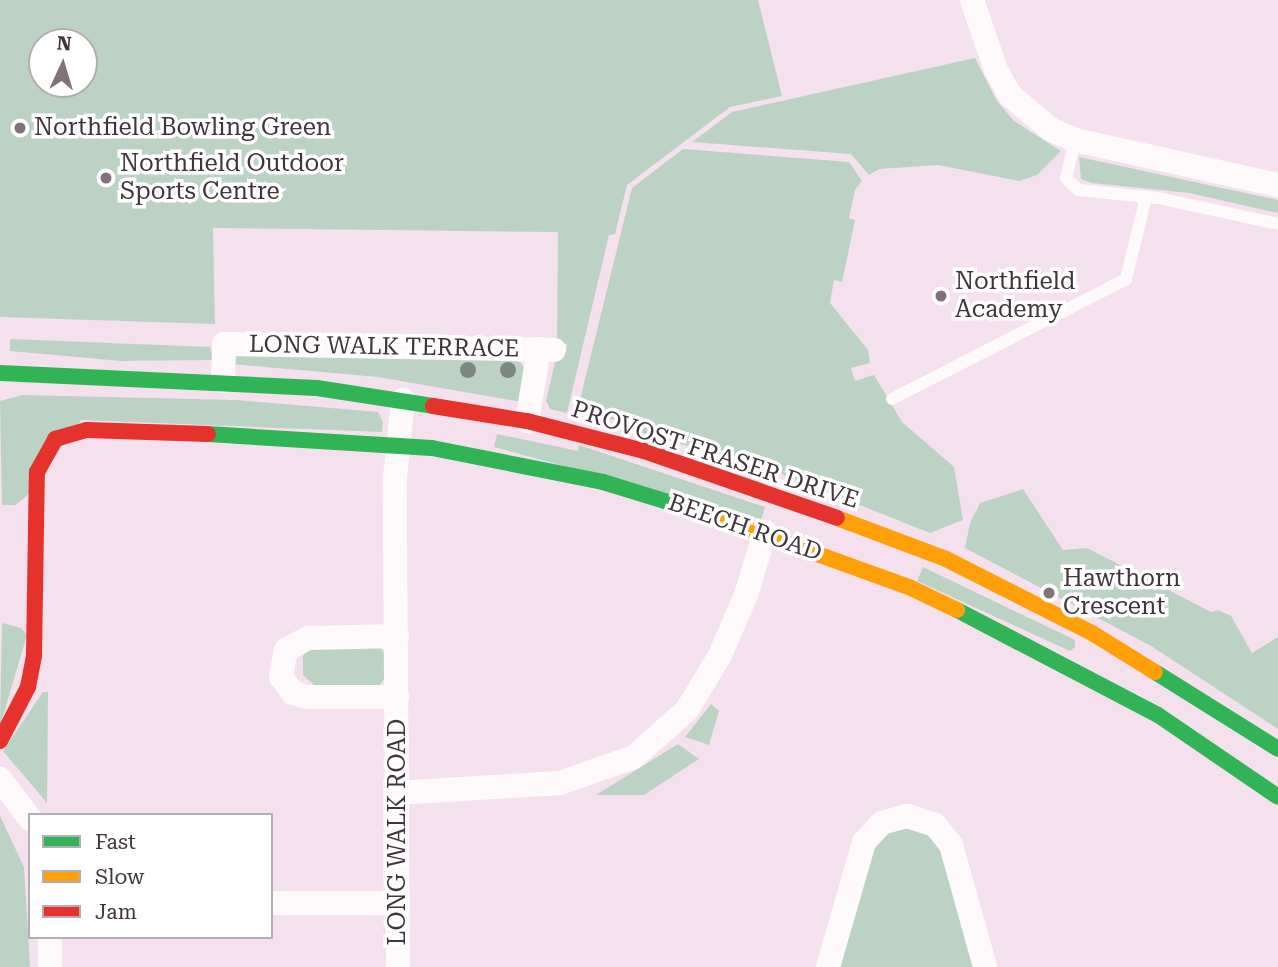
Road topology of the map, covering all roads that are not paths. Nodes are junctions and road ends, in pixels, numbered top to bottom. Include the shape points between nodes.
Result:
1 (972, 0) edge
2 (1075, 140) junction
3 (1278, 185) edge
4 (1146, 197) junction
5 (1278, 224) edge
6 (0, 373) edge
7 (223, 381) junction
8 (892, 398) dead end
9 (402, 399) junction
10 (527, 421) junction
11 (398, 447) junction
12 (765, 533) junction
13 (1092, 633) junction
14 (397, 636) junction
15 (1074, 668) junction
16 (397, 696) junction
17 (0, 741) edge
18 (1278, 749) edge
19 (0, 779) edge
20 (397, 793) junction
21 (1278, 797) edge
22 (28, 816) edge
23 (273, 903) edge
24 (398, 903) junction
25 (50, 939) edge
26 (50, 967) edge
27 (398, 967) edge
28 (828, 967) edge
29 (985, 967) edge

1 - 2 street via 996,70 1010,95 1028,114
2 - 3 street
2 - 4 lane via 1066,178 1078,190
4 - 5 lane
4 - 8 lane via 1126,279
6 - 7 street, PROVOST FRASER DRIVE
7 - 9 street, PROVOST FRASER DRIVE
7 - 10 street, LONG WALK TERRACE via 224,344 546,350
9 - 10 street, PROVOST FRASER DRIVE
9 - 11 street, LONG WALK ROAD
10 - 13 street, PROVOST FRASER DRIVE via 644,451 926,549
11 - 12 street, BEECH ROAD via 488,457 603,482
11 - 14 street, LONG WALK ROAD
11 - 17 street via 87,430 55,439 37,472 34,655 28,687
12 - 15 street, BEECH ROAD via 911,588
12 - 20 street via 746,595 720,655 687,710 634,757 560,783
13 - 15 street
13 - 18 street, PROVOST FRASER DRIVE
14 - 16 street, LONG WALK ROAD
14 - 16 street, LONG WALK ROAD via 308,638 286,650 281,677 293,693 307,697
15 - 21 street, BEECH ROAD via 1158,715
16 - 20 street, LONG WALK ROAD
19 - 22 street
20 - 24 street, LONG WALK ROAD
23 - 24 street
24 - 27 street, LONG WALK ROAD
25 - 26 street
28 - 29 street via 864,842 882,823 907,816 935,825 951,845

